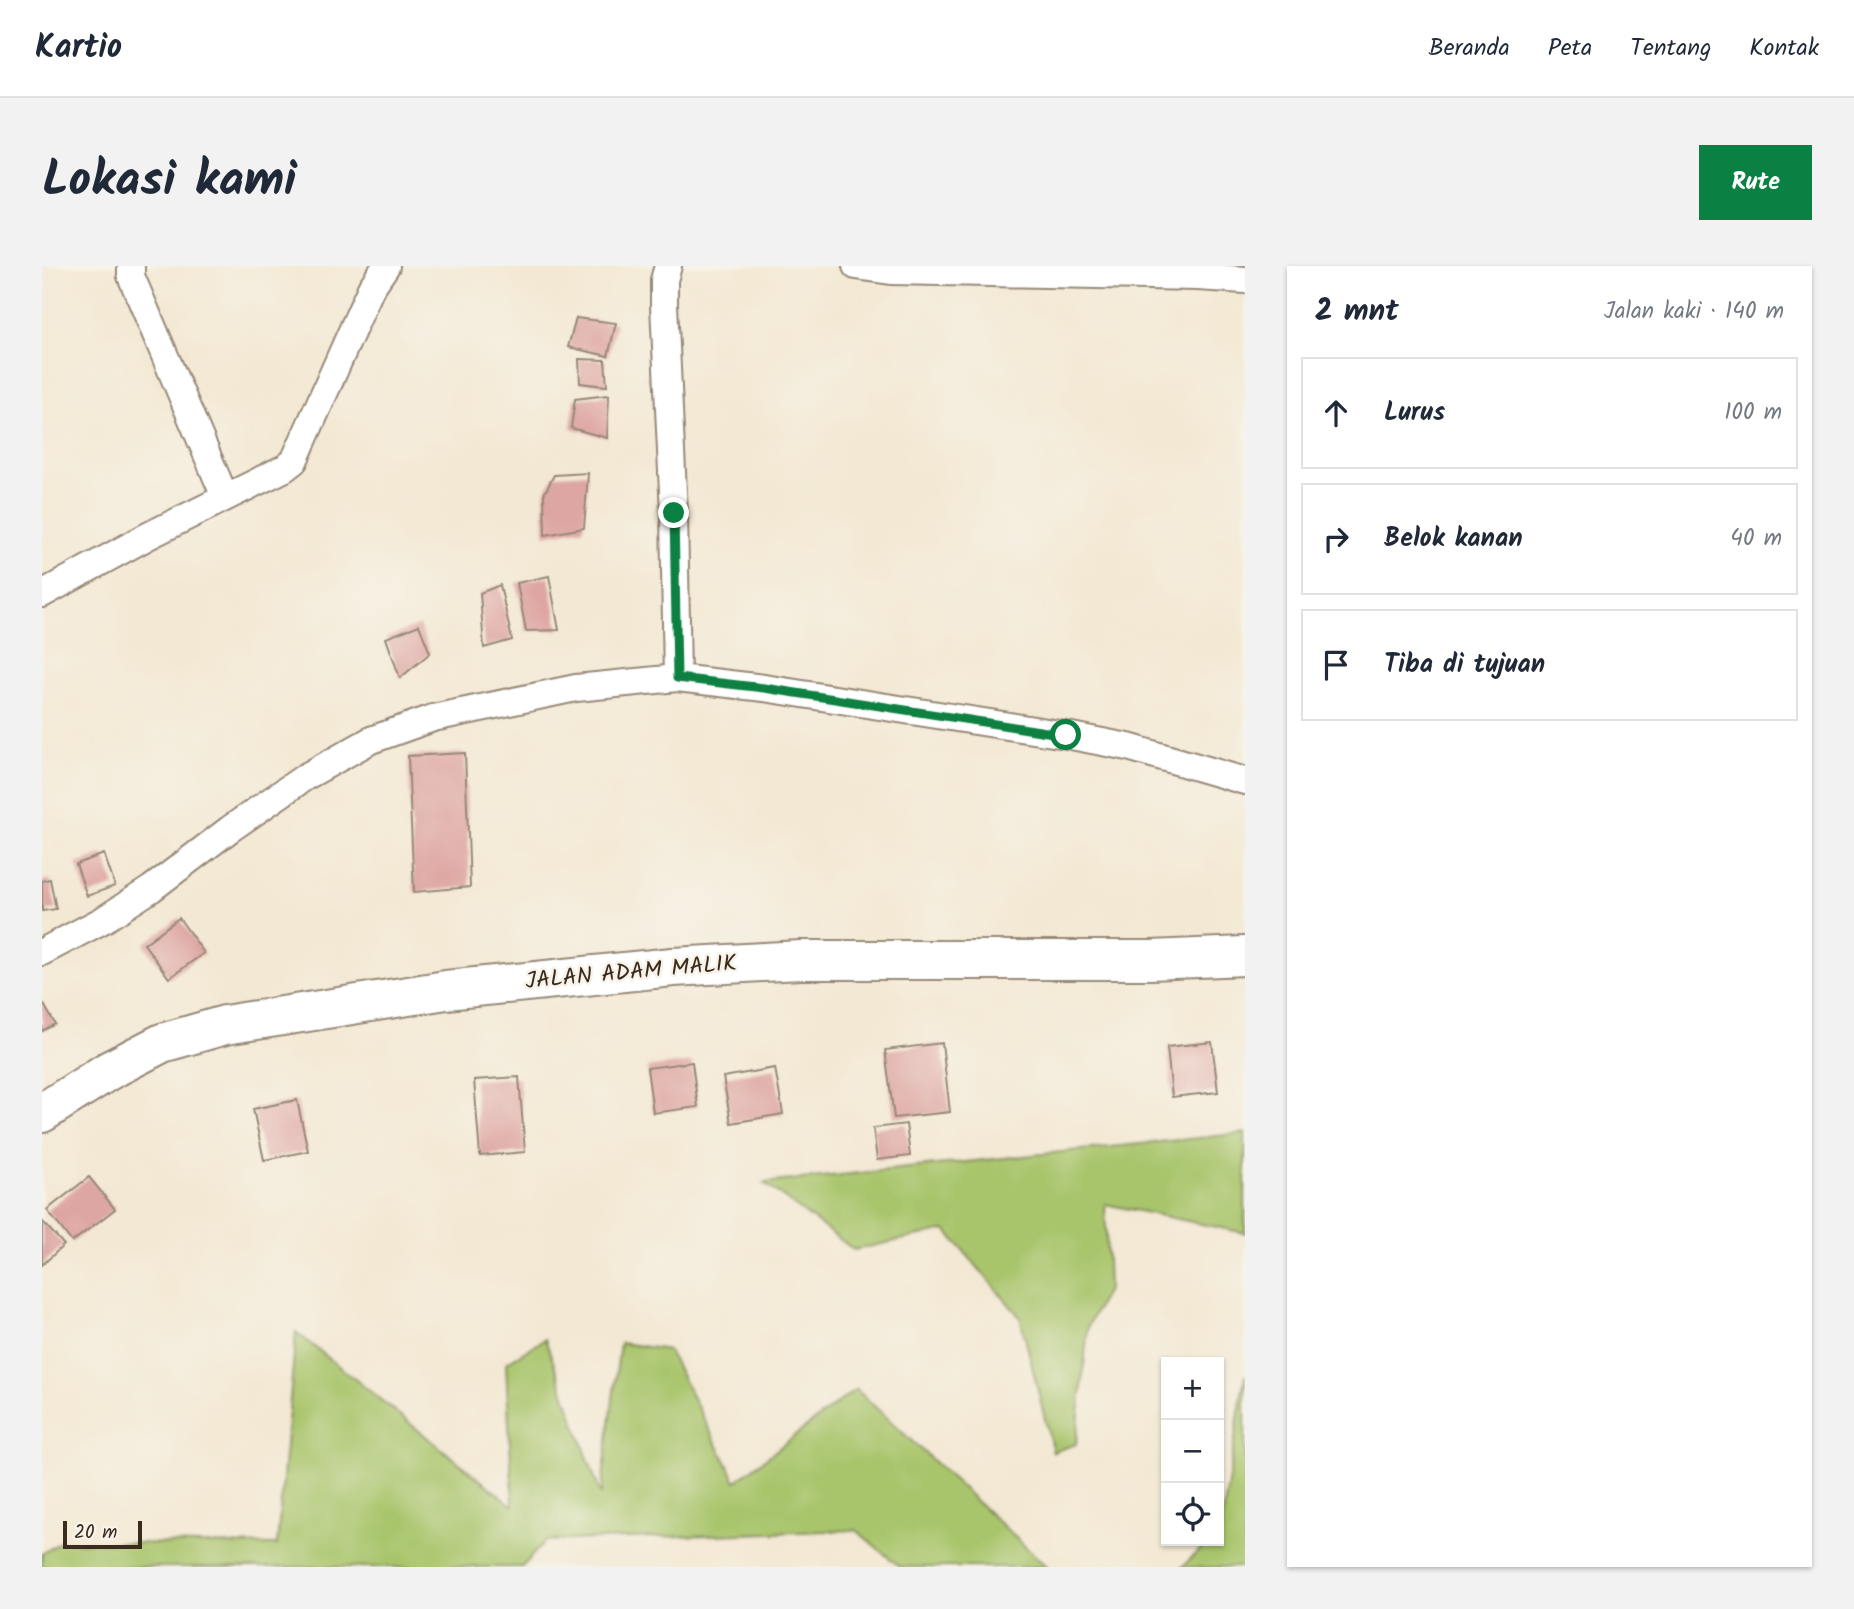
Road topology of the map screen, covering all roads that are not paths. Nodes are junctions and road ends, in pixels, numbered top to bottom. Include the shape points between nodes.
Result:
1 (131, 266) edge
2 (386, 266) edge
3 (668, 266) edge
4 (856, 266) edge
5 (1198, 271) edge
6 (1245, 281) edge
7 (225, 497) junction
8 (42, 594) edge
9 (677, 678) junction
10 (1245, 781) edge
11 (42, 952) edge
12 (1245, 956) edge
13 (42, 1113) edge

1 - 7 street via 131,276
2 - 7 street via 371,288 294,461
3 - 9 street via 664,305
4 - 5 street via 891,271
5 - 6 street
7 - 8 street
9 - 10 street via 1066,735 1128,747
9 - 11 street via 531,696 433,718 371,740 304,777 103,920
12 - 13 highway, JALAN ADAM MALIK via 801,960 673,967 446,990 225,1026 162,1043

